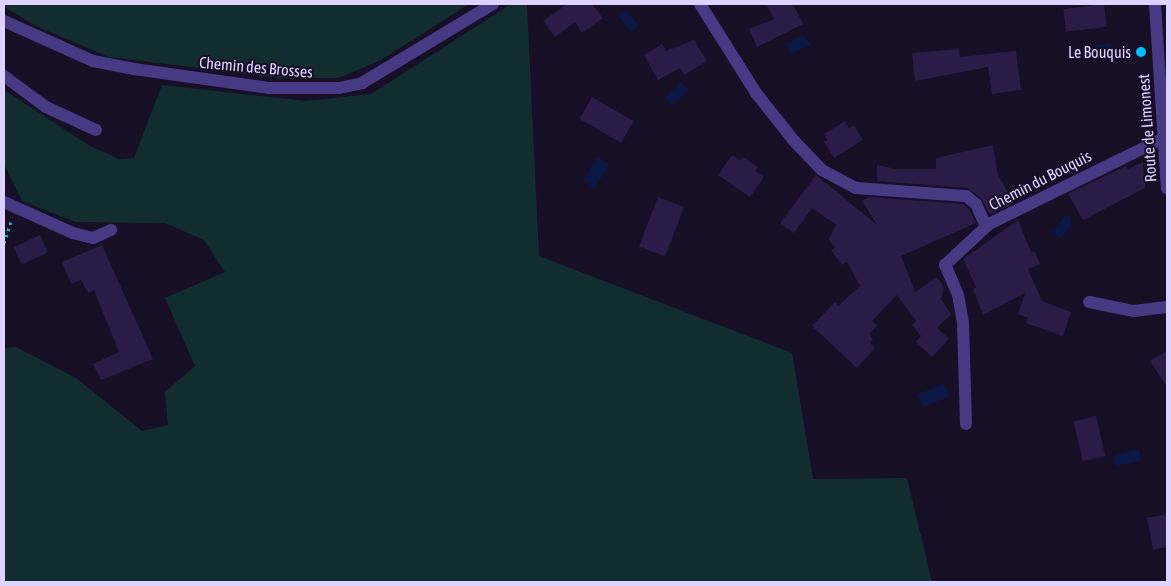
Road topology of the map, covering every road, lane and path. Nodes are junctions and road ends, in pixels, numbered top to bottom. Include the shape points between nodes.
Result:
1 (493, 4) edge
2 (700, 4) edge
3 (1155, 4) edge
4 (4, 21) edge
5 (4, 76) edge
6 (96, 130) dead end
7 (1164, 138) junction
8 (1167, 189) edge
9 (4, 202) edge
10 (16, 210) junction
11 (989, 224) junction
12 (111, 230) dead end
13 (4, 243) edge
14 (1089, 302) dead end
15 (1167, 307) edge
16 (966, 424) dead end

1 - 4 street, Chemin des Brosses via 362,83 339,88 269,88 134,69 93,60
2 - 11 street, Chemin du Bouquis via 756,93 822,170 856,188 966,196 976,204 984,222
3 - 7 street, Route de Limonest
5 - 6 street via 46,107
7 - 8 street, Route de Limonest
7 - 11 street, Chemin du Bouquis
9 - 10 street
10 - 12 street via 93,238
10 - 13 path
11 - 16 street via 945,265 958,295 963,323
14 - 15 street via 1134,311

